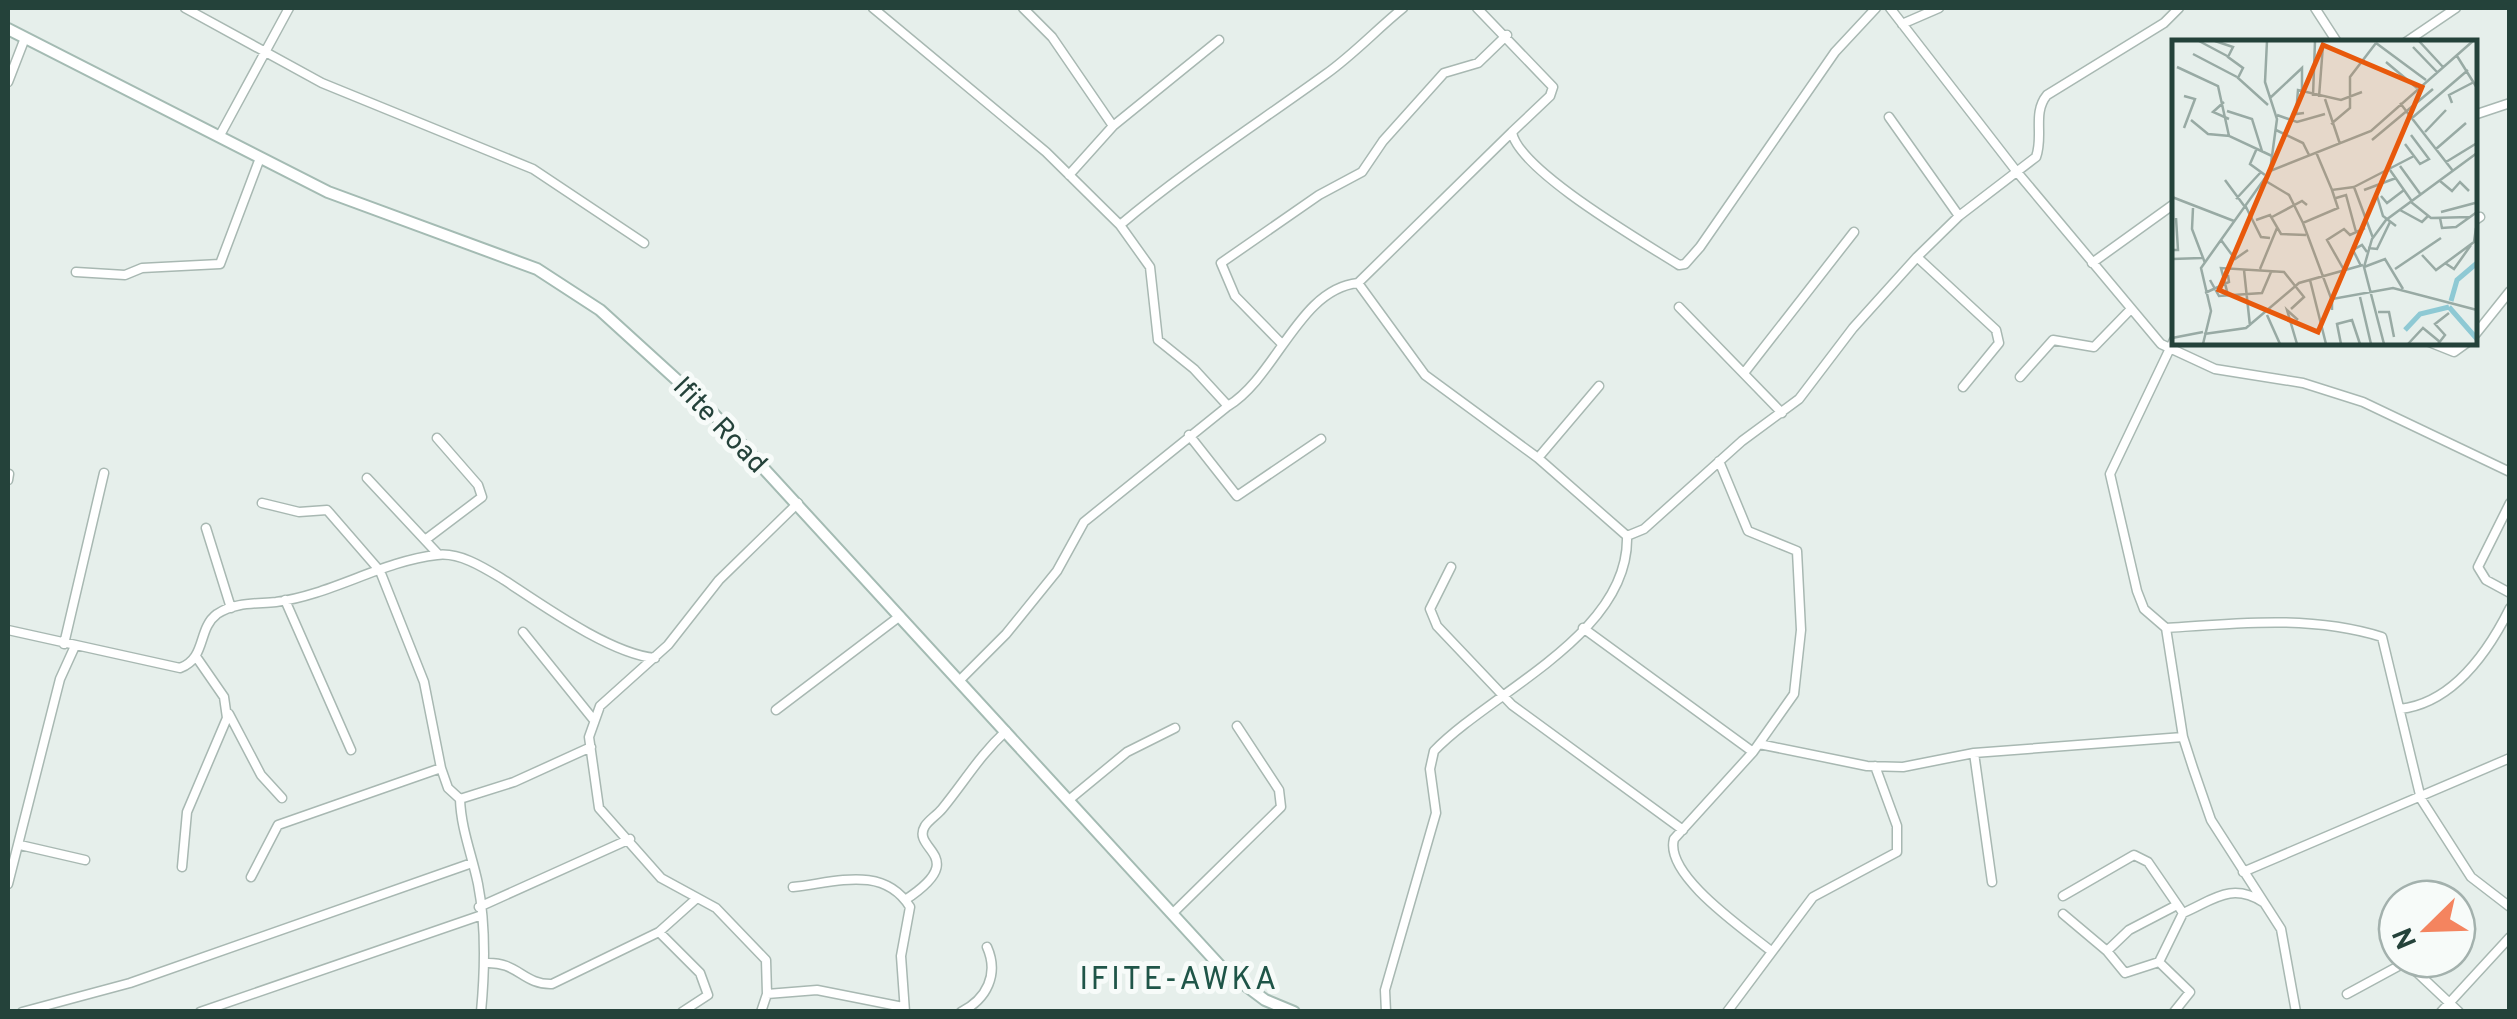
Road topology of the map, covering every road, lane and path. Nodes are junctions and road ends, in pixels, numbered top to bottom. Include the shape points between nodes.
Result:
1 (185, 8) edge
2 (289, 8) edge
3 (873, 8) edge
4 (1023, 8) edge
5 (1403, 8) edge
6 (1477, 8) edge
7 (1876, 8) edge
8 (1890, 8) edge
9 (1940, 8) edge
10 (2179, 8) edge
11 (2315, 8) edge
12 (2456, 8) edge
13 (1902, 24) junction
14 (8, 29) edge
15 (1507, 35) junction
16 (25, 38) junction
17 (1219, 40) dead end
18 (2336, 40) edge
19 (2409, 40) edge
20 (265, 52) junction
21 (8, 82) edge
22 (2510, 103) edge
23 (2477, 114) edge
24 (1888, 118) dead end
25 (1113, 126) junction
26 (1512, 132) junction
27 (220, 137) junction
28 (260, 158) junction
29 (2017, 172) junction
30 (1069, 174) junction
31 (2172, 205) edge
32 (1960, 216) junction
33 (1120, 225) junction
34 (1854, 232) dead end
35 (644, 242) dead end
36 (1917, 257) junction
37 (2092, 263) junction
38 (76, 272) dead end
39 (1358, 283) junction
40 (2510, 291) edge
41 (1679, 307) dead end
42 (2130, 310) junction
43 (2477, 332) edge
44 (1281, 343) junction
45 (2172, 345) edge
46 (2436, 345) edge
47 (2464, 345) edge
48 (2171, 350) junction
49 (1744, 373) junction
50 (2020, 377) dead end
51 (1599, 386) dead end
52 (1963, 387) dead end
53 (1228, 406) junction
54 (1782, 414) junction
55 (1189, 435) junction
56 (437, 438) dead end
57 (1321, 440) dead end
58 (1538, 458) junction
59 (1719, 460) junction
60 (2510, 472) edge
61 (104, 473) dead end
62 (368, 478) dead end
63 (262, 503) dead end
64 (798, 503) junction
65 (2510, 503) edge
66 (206, 528) dead end
67 (1627, 536) junction
68 (425, 540) junction
69 (438, 554) junction
70 (1451, 568) dead end
71 (380, 571) junction
72 (2510, 594) edge
73 (284, 600) junction
74 (231, 608) junction
75 (2510, 608) edge
76 (900, 616) junction
77 (1583, 628) junction
78 (2166, 628) junction
79 (8, 630) edge
80 (523, 632) dead end
81 (64, 644) junction
82 (75, 646) junction
83 (197, 658) junction
84 (655, 658) junction
85 (959, 681) junction
86 (1502, 696) junction
87 (2400, 709) junction
88 (227, 710) junction
89 (776, 710) dead end
90 (593, 719) junction
91 (1238, 726) dead end
92 (1175, 728) dead end
93 (1006, 731) junction
94 (2183, 736) junction
95 (591, 747) junction
96 (1756, 748) junction
97 (351, 750) dead end
98 (1974, 753) junction
99 (2510, 758) edge
100 (1875, 766) junction
101 (441, 768) junction
102 (282, 798) dead end
103 (460, 799) junction
104 (1070, 799) junction
105 (2421, 799) junction
106 (1682, 830) junction
107 (630, 839) junction
108 (20, 846) junction
109 (85, 860) dead end
110 (472, 862) junction
111 (182, 867) dead end
112 (2244, 872) junction
113 (251, 877) dead end
114 (1992, 882) dead end
115 (8, 884) edge
116 (793, 887) dead end
117 (2063, 896) dead end
118 (697, 898) junction
119 (905, 900) junction
120 (2177, 904) junction
121 (2266, 904) junction
122 (2510, 907) edge
123 (479, 912) junction
124 (2183, 913) junction
125 (1172, 914) junction
126 (2063, 914) dead end
127 (660, 932) junction
128 (2510, 937) edge
129 (987, 947) dead end
130 (1770, 951) junction
131 (2107, 951) junction
132 (2159, 962) junction
133 (485, 963) junction
134 (768, 994) junction
135 (2347, 994) dead end
136 (2450, 1002) junction
137 (904, 1010) edge
138 (22, 1012) edge
139 (200, 1012) edge
140 (481, 1012) edge
141 (682, 1012) edge
142 (762, 1012) edge
143 (960, 1012) edge
144 (1294, 1012) edge
145 (1386, 1012) edge
146 (1726, 1012) edge
147 (2174, 1012) edge
148 (2296, 1012) edge
149 (2440, 1012) edge
150 (2459, 1012) edge

1 - 20 street
2 - 20 street
3 - 30 street
4 - 25 street via 1052,37
5 - 33 street via 1326,74 1188,168
6 - 15 street
7 - 26 street via 1834,52 1686,264 1678,265 1537,170
8 - 13 street
9 - 13 street
10 - 29 street via 2047,94 2038,111 2038,152
11 - 18 street
12 - 19 street
13 - 29 street
14 - 16 street, Ifite Road
15 - 26 street via 1553,88
15 - 44 street via 1478,63 1444,73 1362,172 1221,264 1235,296
16 - 21 street
16 - 27 street, Ifite Road
17 - 25 street
20 - 27 street
20 - 35 street via 322,84 533,170
22 - 23 street
24 - 32 street
25 - 30 street
26 - 39 street
27 - 28 street, Ifite Road
28 - 38 street via 220,264 125,275
28 - 64 street, Ifite Road via 410,226 508,256 568,288 679,379
29 - 32 street
29 - 37 street
30 - 33 street
31 - 37 street
32 - 36 street
33 - 53 street via 1150,266 1158,340
34 - 49 street
36 - 52 street via 1996,330 1999,342
36 - 54 street
37 - 42 street
39 - 44 street via 1325,298
39 - 58 street via 1426,375
40 - 43 street
41 - 49 street
42 - 48 street
42 - 50 street via 2094,347 2053,340
44 - 53 street via 1266,375
45 - 48 street
46 - 47 street via 2454,352
48 - 60 street via 2215,369 2364,402
48 - 78 street via 2110,474 2137,591 2144,609
49 - 54 street
51 - 58 street
53 - 55 street
54 - 59 street
55 - 57 street via 1237,496
55 - 85 street via 1084,522 1057,571
56 - 68 street via 482,497
58 - 67 street
59 - 67 street via 1644,529
59 - 96 street via 1748,530 1797,551 1796,687
61 - 81 street
62 - 68 street
63 - 71 street via 298,512 327,510
64 - 76 street, Ifite Road
64 - 84 street via 719,580
65 - 72 street via 2478,567
66 - 74 street
67 - 77 street via 1613,589
68 - 69 street
69 - 71 street
69 - 84 street via 482,567 621,652
70 - 86 street via 1435,592 1432,619
71 - 73 street
71 - 101 street via 424,682
73 - 74 street
73 - 97 street
74 - 83 street via 209,623
75 - 87 street via 2496,638 2464,674 2432,698
76 - 85 street, Ifite Road
76 - 89 street
77 - 86 street
77 - 96 street
78 - 87 street via 2265,621 2382,637
78 - 94 street
79 - 81 street
80 - 90 street
81 - 82 street
82 - 83 street via 180,668
82 - 108 street via 60,679
83 - 88 street
84 - 90 street
85 - 93 street, Ifite Road
86 - 106 street
86 - 145 street via 1430,758 1436,813 1385,990
87 - 105 street
88 - 102 street via 261,775
88 - 111 street via 186,812
90 - 95 street
91 - 125 street via 1279,790 1281,807
92 - 104 street via 1127,752
93 - 104 street, Ifite Road
93 - 119 street via 924,826 936,875
94 - 98 street
94 - 112 street via 2211,820
95 - 103 street
95 - 107 street via 595,799
96 - 100 street
96 - 106 street
98 - 100 street via 1903,768
98 - 114 street
99 - 105 street
100 - 130 street via 1897,826 1896,852 1823,889
101 - 103 street
101 - 113 street via 278,825
103 - 110 street
104 - 125 street, Ifite Road
105 - 112 street
105 - 122 street via 2472,877
106 - 130 street via 1672,843 1680,871
107 - 118 street via 661,878
107 - 123 street
108 - 109 street
108 - 115 street
110 - 123 street
110 - 138 street via 130,982
112 - 121 street
116 - 119 street via 853,878 894,888
117 - 120 street via 2134,855 2148,862
118 - 127 street
118 - 134 street via 739,928 766,960
119 - 137 street via 910,908 900,956
120 - 124 street
120 - 131 street via 2129,930
121 - 124 street via 2233,890
121 - 148 street via 2281,929
123 - 133 street
123 - 139 street
124 - 132 street
125 - 144 street, Ifite Road via 1246,987
126 - 131 street
127 - 133 street via 552,984 529,980 512,965
127 - 141 street via 706,982 708,994
128 - 136 street
129 - 143 street via 993,973 986,990
130 - 146 street
131 - 132 street via 2126,973
132 - 147 street via 2190,992
133 - 140 street
134 - 137 street via 817,990
134 - 142 street
135 - 136 street via 2406,962
136 - 149 street
136 - 150 street

